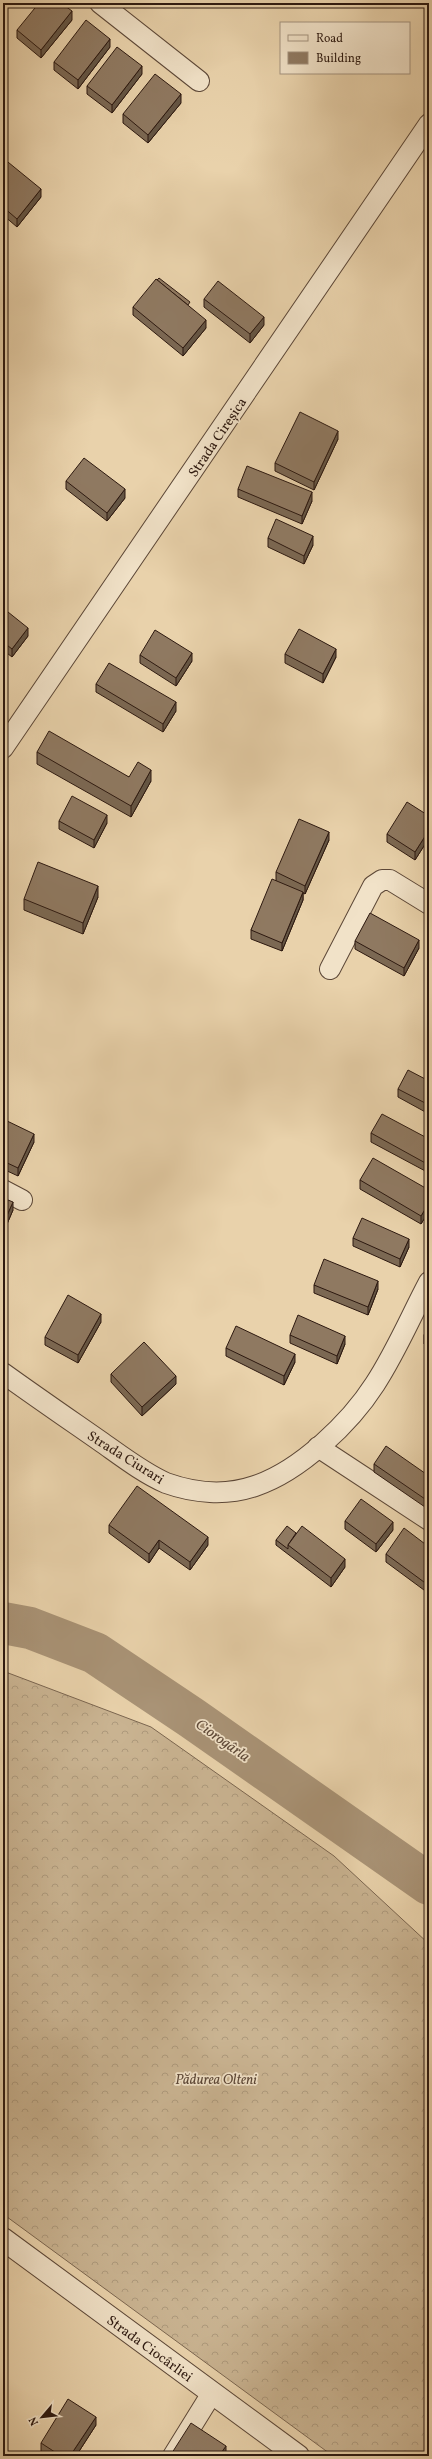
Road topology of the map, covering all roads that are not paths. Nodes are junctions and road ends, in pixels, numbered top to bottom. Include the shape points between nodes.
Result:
1 (100, 3) edge
2 (199, 81) dead end
3 (429, 124) edge
4 (3, 748) edge
5 (429, 904) edge
6 (330, 969) dead end
7 (3, 1190) edge
8 (22, 1200) dead end
9 (429, 1282) edge
10 (3, 1373) edge
11 (318, 1447) junction
12 (429, 1520) edge
13 (3, 2239) edge
14 (212, 2393) junction
15 (173, 2456) edge
16 (298, 2456) edge

1 - 2 street
3 - 4 street, Strada Cireșica
5 - 6 street via 390,880 382,880 373,886
7 - 8 street
9 - 11 street, Strada Ciurari via 375,1384 346,1421
10 - 11 street, Strada Ciurari via 123,1457 166,1482 202,1492 226,1492 255,1486 289,1469
11 - 12 street
13 - 14 street, Strada Ciocârliei
14 - 15 street
14 - 16 street, Strada Ciocârliei

